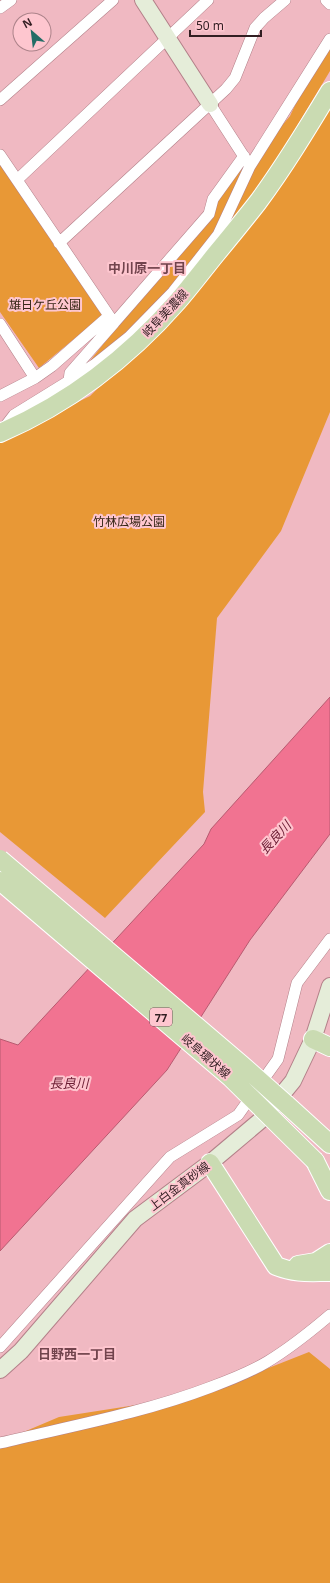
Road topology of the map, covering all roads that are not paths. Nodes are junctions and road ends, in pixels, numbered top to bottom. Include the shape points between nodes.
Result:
1 (11, 0) edge
2 (113, 0) edge
3 (143, 0) edge
4 (208, 0) edge
5 (285, 0) edge
6 (326, 0) edge
7 (330, 4) edge
8 (0, 8) edge
9 (167, 38) junction
10 (330, 39) edge
11 (330, 91) edge
12 (0, 100) edge
13 (210, 104) junction
14 (0, 155) edge
15 (244, 156) junction
16 (250, 166) junction
17 (17, 180) junction
18 (59, 243) junction
19 (112, 319) junction
20 (0, 324) edge
21 (35, 378) junction
22 (69, 381) junction
23 (0, 396) edge
24 (0, 433) edge
25 (0, 859) edge
26 (0, 881) edge
27 (330, 939) edge
28 (330, 986) edge
29 (313, 1039) junction
30 (330, 1047) edge
31 (286, 1104) junction
32 (330, 1133) edge
33 (330, 1144) edge
34 (315, 1161) junction
35 (210, 1163) junction
36 (330, 1179) edge
37 (330, 1191) edge
38 (324, 1265) edge
39 (330, 1315) edge
40 (0, 1347) edge
41 (0, 1370) edge
42 (0, 1444) edge

1 - 8 street
2 - 12 street
3 - 9 main road
4 - 9 street
5 - 13 street via 256,28 235,78
6 - 7 street
9 - 13 main road
9 - 17 street
10 - 16 street
11 - 24 main road, 岐阜美濃線 via 258,202 178,301 144,337 110,368 71,396 36,417
13 - 15 street
13 - 18 street
14 - 17 street
15 - 16 street
15 - 19 street via 213,199 209,214
16 - 22 street via 218,234 173,292 129,337
17 - 18 street
18 - 19 street
19 - 21 street
19 - 22 street via 70,373
20 - 21 street
21 - 23 street
22 - 24 street via 14,415
25 - 31 main road, 岐阜環状線 / 77, bridge
26 - 34 main road, 岐阜環状線 / 77, bridge via 231,1078
27 - 40 street via 297,983 278,1059 238,1115 170,1157
28 - 29 main road, 上白金真砂線
29 - 30 main road
29 - 35 main road, 上白金真砂線 via 293,1081 261,1120
31 - 32 main road, 77
31 - 33 main road, 岐阜環状線 / 77
34 - 36 main road, 岐阜環状線 / 77
34 - 37 main road, 77
35 - 38 main road via 262,1246 281,1260 299,1265
35 - 41 main road, 上白金真砂線 via 135,1219 21,1350
39 - 42 street via 298,1342 266,1363 194,1394 153,1407

